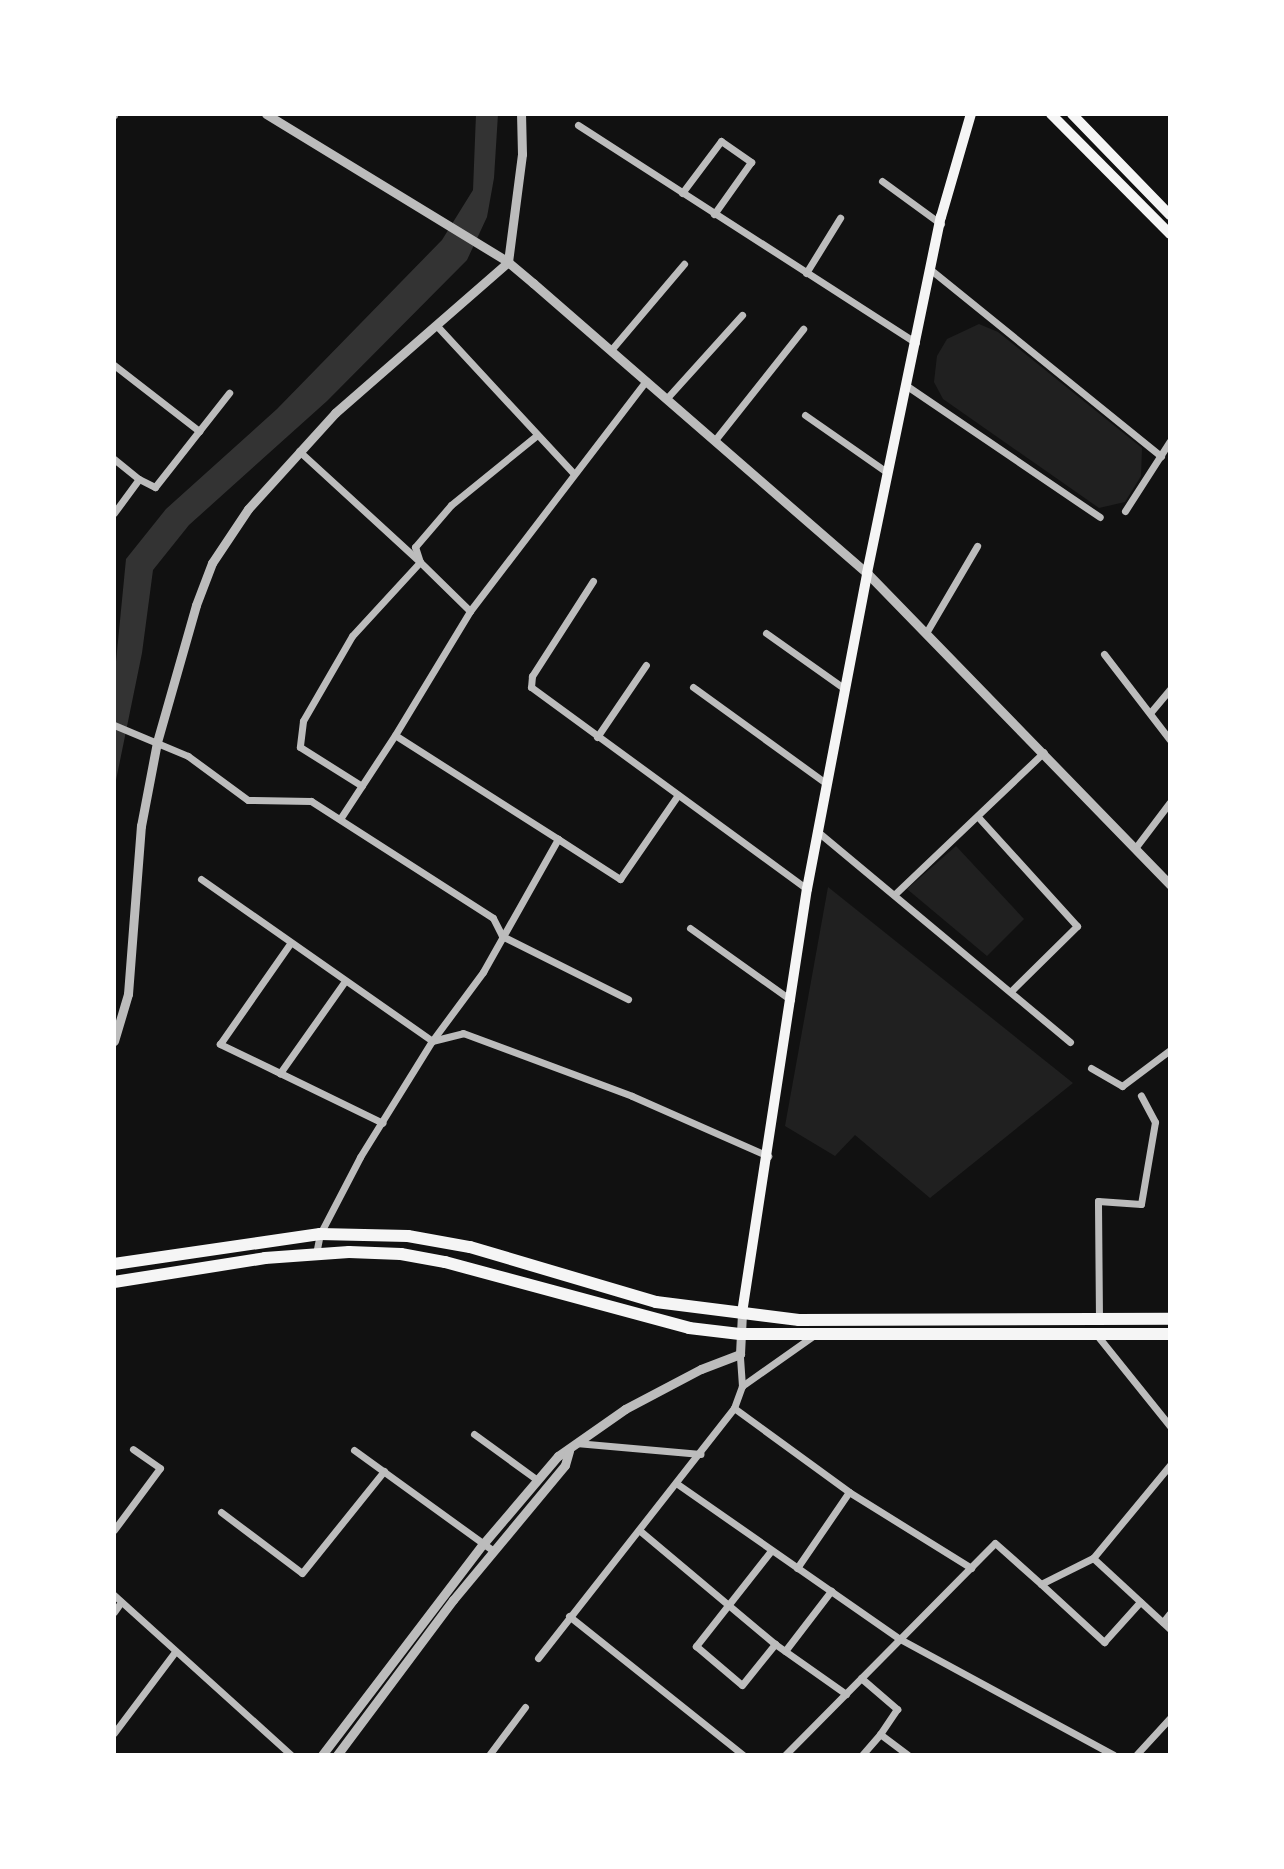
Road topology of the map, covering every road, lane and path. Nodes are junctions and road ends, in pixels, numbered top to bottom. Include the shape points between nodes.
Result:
1 (266, 114) edge
2 (521, 114) edge
3 (971, 114) edge
4 (1051, 114) edge
5 (1072, 114) edge
6 (578, 125) dead end
7 (882, 181) dead end
8 (682, 193) junction
9 (714, 214) junction
10 (1170, 215) edge
11 (840, 218) dead end
12 (941, 224) junction
13 (1170, 234) edge
14 (508, 262) junction
15 (684, 264) dead end
16 (931, 270) junction
17 (806, 273) junction
18 (742, 315) dead end
19 (437, 326) junction
20 (803, 329) dead end
21 (916, 343) junction
22 (611, 350) junction
23 (114, 365) edge
24 (646, 381) junction
25 (907, 386) junction
26 (229, 393) dead end
27 (667, 398) junction
28 (806, 415) dead end
29 (199, 431) junction
30 (537, 435) junction
31 (715, 440) junction
32 (1170, 441) edge
33 (299, 451) junction
34 (1161, 456) junction
35 (114, 459) edge
36 (573, 473) junction
37 (888, 473) junction
38 (139, 479) junction
39 (1125, 511) dead end
40 (114, 513) edge
41 (1100, 517) dead end
42 (977, 546) dead end
43 (420, 562) junction
44 (867, 573) junction
45 (593, 581) dead end
46 (470, 611) junction
47 (926, 633) junction
48 (766, 634) dead end
49 (1104, 654) dead end
50 (646, 665) dead end
51 (693, 687) dead end
52 (845, 689) junction
53 (1170, 689) edge
54 (1150, 713) junction
55 (114, 725) edge
56 (395, 735) junction
57 (597, 737) junction
58 (1170, 740) edge
59 (157, 742) junction
60 (1044, 752) junction
61 (827, 784) junction
62 (362, 786) junction
63 (678, 796) junction
64 (1170, 802) edge
65 (979, 818) junction
66 (340, 819) junction
67 (818, 832) junction
68 (558, 839) junction
69 (1136, 847) junction
70 (201, 879) dead end
71 (1170, 885) edge
72 (807, 889) junction
73 (896, 894) junction
74 (690, 929) dead end
75 (502, 936) junction
76 (289, 945) junction
77 (345, 981) junction
78 (1012, 989) junction
79 (628, 999) dead end
80 (791, 1000) junction
81 (114, 1041) edge
82 (432, 1041) junction
83 (1070, 1042) dead end
84 (1170, 1050) edge
85 (1091, 1068) dead end
86 (280, 1073) junction
87 (1142, 1096) dead end
88 (383, 1123) junction
89 (768, 1156) junction
90 (320, 1234) junction
91 (316, 1254) junction
92 (114, 1264) edge
93 (114, 1282) edge
94 (742, 1313) junction
95 (1099, 1319) junction
96 (1170, 1319) edge
97 (1094, 1333) junction
98 (740, 1334) junction
99 (817, 1334) junction
100 (1170, 1334) edge
101 (740, 1354) junction
102 (742, 1386) junction
103 (734, 1408) junction
104 (1170, 1426) edge
105 (474, 1434) dead end
106 (576, 1443) junction
107 (133, 1448) dead end
108 (354, 1450) dead end
109 (569, 1451) junction
110 (701, 1454) junction
111 (384, 1471) junction
112 (1169, 1471) edge
113 (536, 1479) junction
114 (676, 1483) junction
115 (849, 1492) junction
116 (220, 1512) dead end
117 (114, 1530) edge
118 (639, 1530) junction
119 (483, 1544) junction
120 (492, 1550) junction
121 (770, 1552) junction
122 (1093, 1558) junction
123 (971, 1567) junction
124 (797, 1568) junction
125 (1041, 1584) junction
126 (831, 1591) junction
127 (114, 1595) edge
128 (121, 1602) junction
129 (1140, 1602) junction
130 (728, 1607) junction
131 (114, 1612) edge
132 (1170, 1613) edge
133 (569, 1616) junction
134 (1163, 1622) junction
135 (428, 1623) junction
136 (1170, 1629) edge
137 (900, 1639) junction
138 (775, 1644) junction
139 (785, 1651) junction
140 (174, 1653) junction
141 (538, 1658) dead end
142 (861, 1678) junction
143 (846, 1694) junction
144 (525, 1707) dead end
145 (358, 1708) junction
146 (367, 1713) junction
147 (1170, 1718) edge
148 (114, 1733) edge
149 (880, 1734) junction
150 (291, 1755) edge
151 (322, 1755) edge
152 (337, 1755) edge
153 (489, 1755) edge
154 (743, 1755) edge
155 (785, 1755) edge
156 (862, 1755) edge
157 (908, 1755) edge
158 (1114, 1755) edge
159 (1136, 1755) edge

1 - 14 street
2 - 14 street via 522,154
3 - 12 main road
4 - 13 main road
5 - 10 main road
6 - 8 street
7 - 12 street
8 - 9 street
8 - 9 street via 721,141 751,162
9 - 17 street
11 - 17 street
12 - 16 main road
14 - 19 street
14 - 22 street
15 - 22 street
16 - 21 main road
16 - 34 street
17 - 21 street
18 - 27 street
19 - 30 street
19 - 33 street via 335,413
20 - 31 street
21 - 25 main road
22 - 24 street
23 - 29 street
24 - 27 street
24 - 36 street
25 - 37 main road
25 - 41 street
26 - 29 street
27 - 31 street
28 - 37 street
29 - 38 street via 156,486
30 - 36 street
30 - 43 street via 452,505 415,547
31 - 44 street
32 - 34 street
33 - 43 street
33 - 59 street via 248,509 212,564
34 - 39 street
35 - 38 street
36 - 46 street
37 - 44 main road
38 - 40 street
42 - 47 street
43 - 46 street
43 - 62 street via 352,636 303,721 300,747
44 - 47 street
44 - 52 main road
45 - 57 street via 533,676 531,687
46 - 56 street
47 - 60 street
48 - 52 street
49 - 54 street
50 - 57 street
51 - 61 street
52 - 61 main road
53 - 54 street
54 - 58 street
55 - 59 street
56 - 62 street
56 - 68 street
57 - 63 street
59 - 66 street via 213,771 248,800 311,801
59 - 81 street via 141,826 128,994
60 - 65 street
60 - 69 street
61 - 67 main road
62 - 66 street
63 - 68 street via 620,879
63 - 72 street
64 - 69 street
65 - 73 street
65 - 78 street via 1077,926
66 - 75 street via 493,918
67 - 72 main road
67 - 73 street
68 - 75 street
69 - 71 street
70 - 76 street
72 - 80 main road
73 - 78 street
74 - 80 street
75 - 79 street
75 - 82 street via 483,972
76 - 77 street
76 - 86 street via 220,1044
77 - 82 street
77 - 86 street
78 - 83 street
80 - 89 main road
82 - 88 street
82 - 89 street via 463,1033 632,1096
84 - 85 street via 1122,1086
86 - 88 street
87 - 95 street via 1155,1122 1141,1204 1098,1202
88 - 90 street
89 - 94 main road
90 - 91 street
90 - 92 highway
90 - 94 highway via 408,1236 470,1247 656,1302
91 - 93 highway
91 - 98 highway via 401,1254 445,1262 688,1328
94 - 95 highway via 799,1320
94 - 98 street
95 - 96 highway
97 - 99 highway
97 - 100 highway
97 - 104 street
98 - 99 highway
98 - 101 street
99 - 102 street
101 - 102 street
101 - 106 street via 625,1409
102 - 103 street
103 - 110 street
103 - 115 street
105 - 113 street
106 - 109 street
106 - 110 street
107 - 117 street via 160,1468
108 - 111 street
109 - 113 street
109 - 120 street via 565,1465
110 - 114 street
111 - 116 street via 302,1573
111 - 119 street
112 - 122 street
113 - 119 street
114 - 118 street
114 - 121 street
115 - 123 street
115 - 124 street
118 - 130 street
118 - 133 street
119 - 120 street
119 - 135 street
120 - 135 street
121 - 124 street
121 - 130 street
122 - 125 street
122 - 129 street
123 - 125 street via 995,1543
123 - 137 street
124 - 126 street
125 - 129 street via 1104,1642
126 - 137 street
126 - 139 street
127 - 128 street
128 - 131 street
128 - 140 street
129 - 134 street
130 - 138 street
130 - 138 street via 696,1646 743,1685
132 - 134 street
133 - 141 street
133 - 154 street
134 - 136 street
135 - 145 street
135 - 146 street
137 - 142 street
137 - 158 street
138 - 139 street
139 - 143 street
140 - 148 street
140 - 150 street
142 - 143 street
142 - 149 street via 897,1709
143 - 155 street
144 - 153 street
145 - 146 street
145 - 151 street
146 - 152 street
147 - 159 street
149 - 156 street
149 - 157 street

